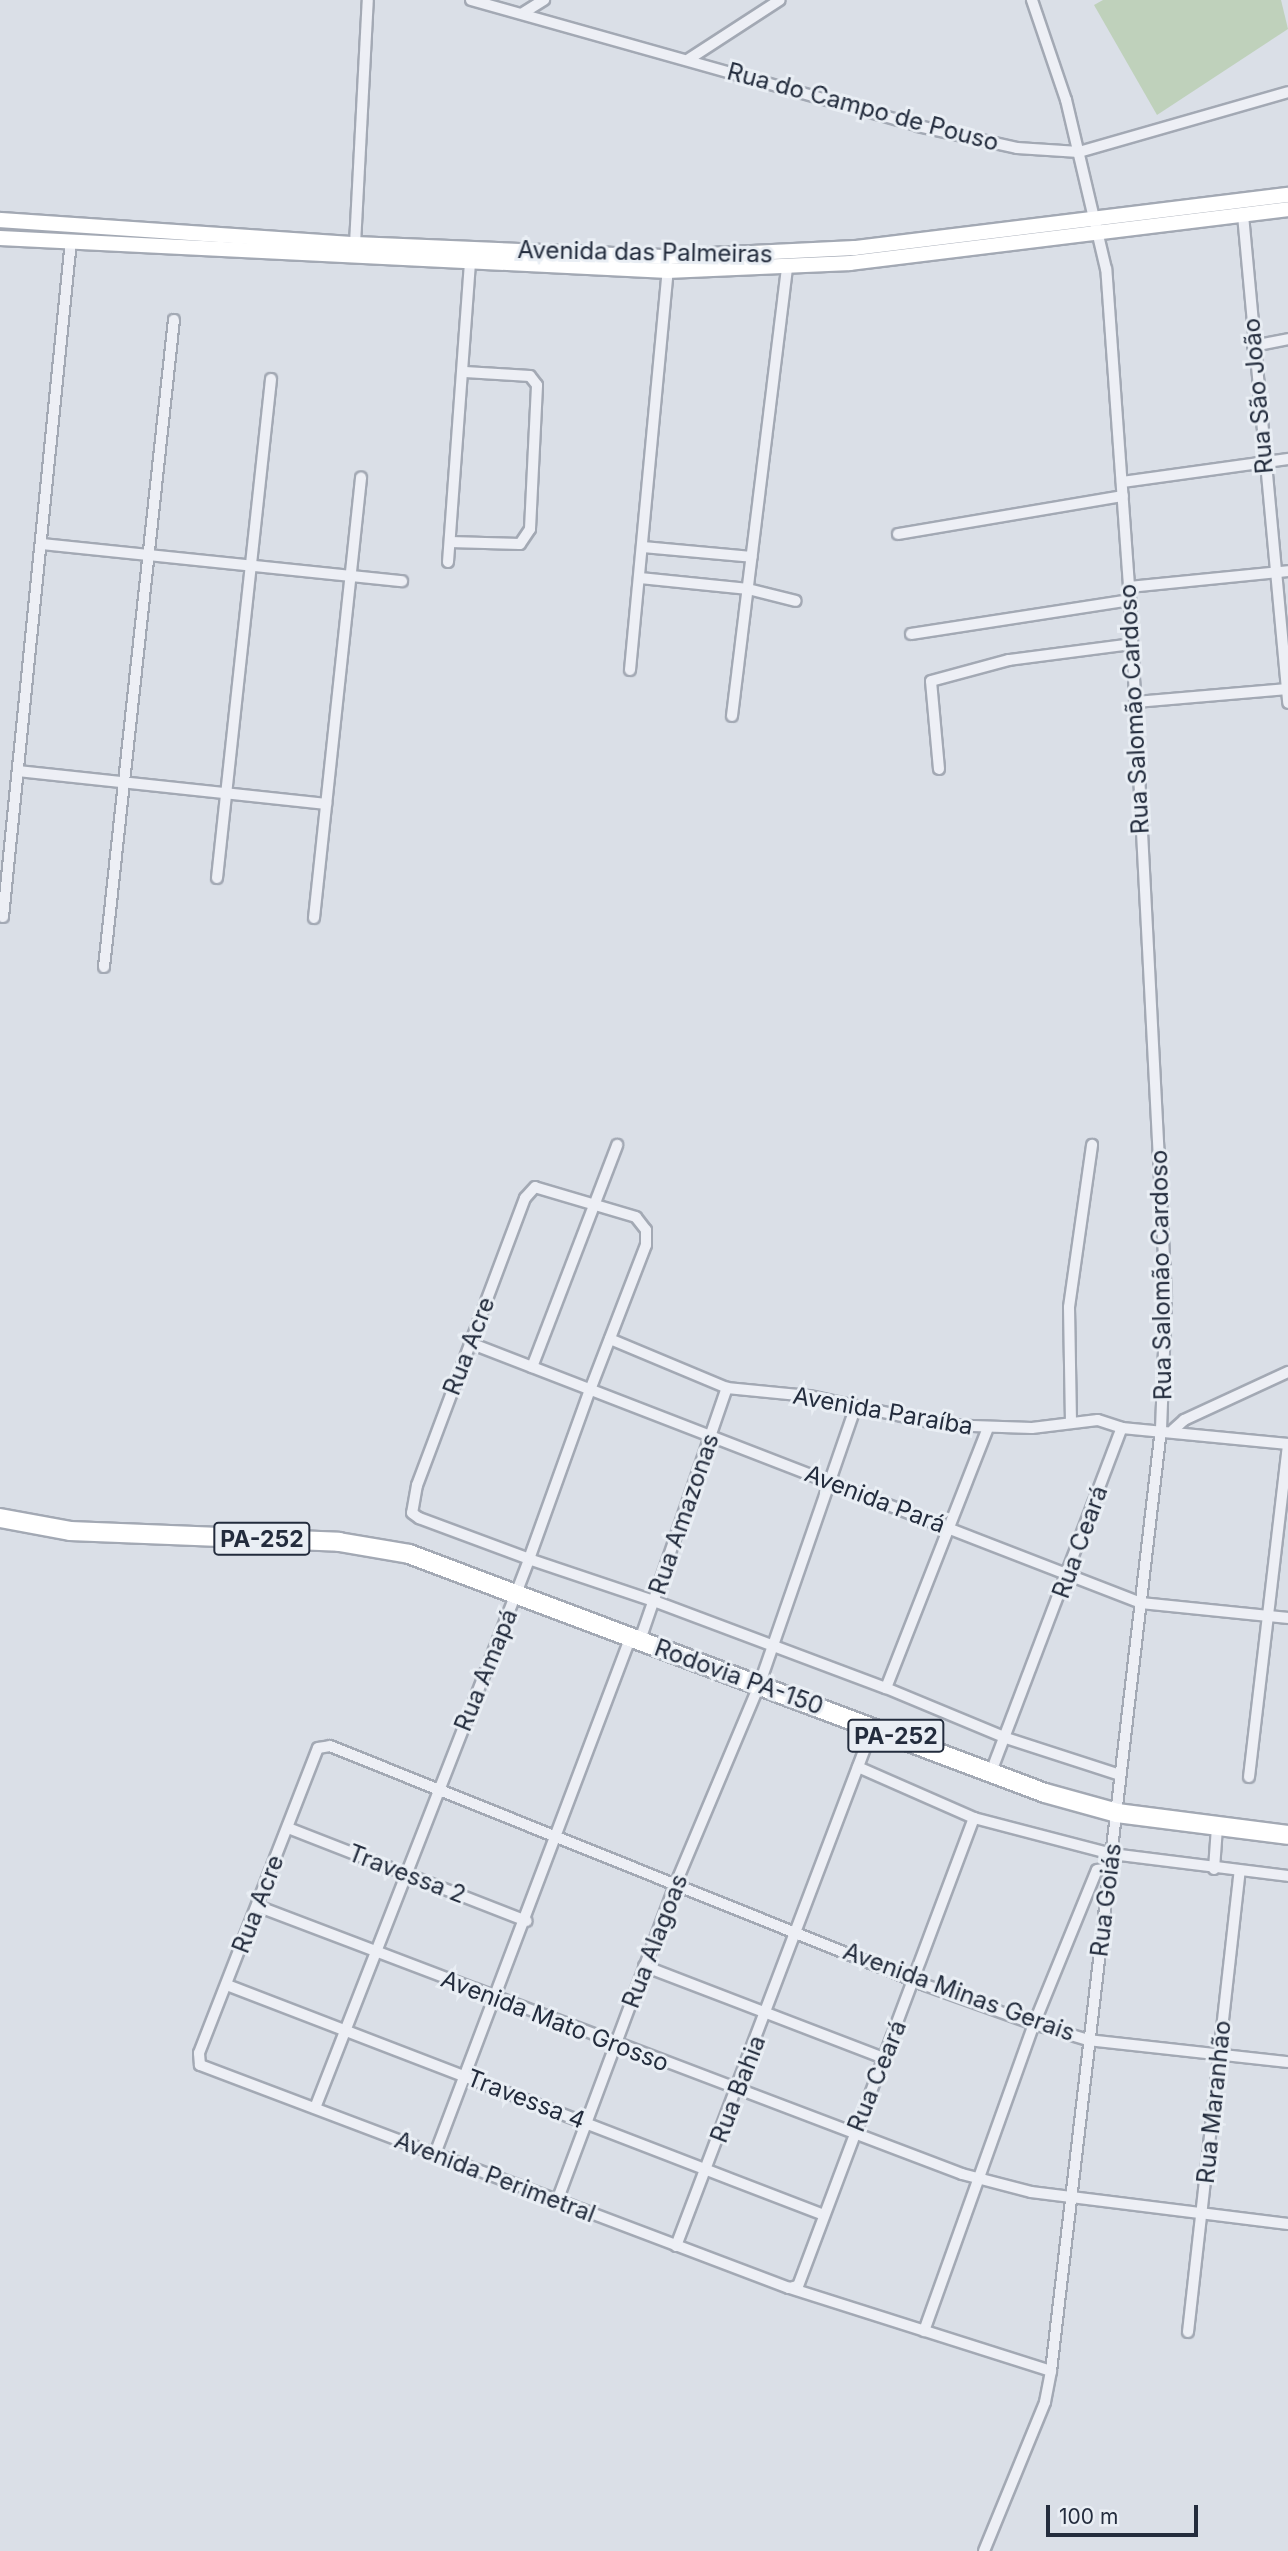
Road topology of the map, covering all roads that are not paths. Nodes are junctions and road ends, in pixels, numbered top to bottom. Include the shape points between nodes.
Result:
1 (368, 0) edge
2 (471, 0) edge
3 (544, 0) edge
4 (780, 0) edge
5 (1032, 0) edge
6 (523, 13) junction
7 (689, 59) junction
8 (1288, 92) edge
9 (1079, 152) junction
10 (1288, 195) edge
11 (1288, 209) edge
12 (1243, 215) junction
13 (1094, 218) junction
14 (0, 220) edge
15 (1099, 232) junction
16 (0, 238) edge
17 (71, 242) junction
18 (355, 244) junction
19 (470, 263) junction
20 (787, 267) junction
21 (668, 271) junction
22 (174, 320) dead end
23 (1288, 340) edge
24 (1253, 346) junction
25 (465, 372) junction
26 (271, 379) dead end
27 (1288, 459) edge
28 (1265, 464) junction
29 (361, 478) dead end
30 (1122, 482) junction
31 (1123, 496) junction
32 (898, 534) dead end
33 (450, 542) junction
34 (41, 544) junction
35 (643, 547) junction
36 (149, 555) junction
37 (752, 557) junction
38 (448, 562) dead end
39 (251, 565) junction
40 (1288, 571) edge
41 (1275, 573) junction
42 (350, 575) junction
43 (640, 578) junction
44 (402, 581) dead end
45 (1129, 587) junction
46 (748, 589) junction
47 (1130, 600) junction
48 (796, 601) dead end
49 (911, 634) dead end
50 (1132, 644) junction
51 (630, 670) dead end
52 (1287, 689) edge
53 (1135, 702) junction
54 (1288, 703) edge
55 (732, 716) dead end
56 (939, 769) dead end
57 (18, 771) junction
58 (124, 782) junction
59 (226, 794) junction
60 (326, 804) junction
61 (217, 878) dead end
62 (3, 917) dead end
63 (314, 918) dead end
64 (104, 967) dead end
65 (618, 1145) dead end
66 (1092, 1145) dead end
67 (594, 1202) junction
68 (610, 1339) junction
69 (470, 1343) junction
70 (532, 1367) junction
71 (1288, 1371) edge
72 (727, 1388) junction
73 (590, 1390) junction
74 (856, 1406) junction
75 (1071, 1422) junction
76 (1122, 1428) junction
77 (987, 1430) junction
78 (1167, 1430) junction
79 (710, 1437) junction
80 (1288, 1444) edge
81 (830, 1482) junction
82 (0, 1518) edge
83 (949, 1527) junction
84 (529, 1559) junction
85 (1068, 1576) junction
86 (517, 1591) junction
87 (654, 1601) junction
88 (1141, 1603) junction
89 (1268, 1616) junction
90 (1288, 1618) edge
91 (635, 1638) junction
92 (772, 1647) junction
93 (760, 1683) junction
94 (886, 1688) junction
95 (873, 1727) junction
96 (1006, 1738) junction
97 (858, 1767) junction
98 (991, 1772) junction
99 (1120, 1775) junction
100 (1248, 1777) dead end
101 (438, 1789) junction
102 (1117, 1813) junction
103 (974, 1818) junction
104 (1217, 1827) junction
105 (288, 1828) junction
106 (1288, 1835) edge
107 (558, 1836) junction
108 (1112, 1854) junction
109 (1111, 1868) junction
110 (1214, 1869) junction
111 (1240, 1871) junction
112 (406, 1873) junction
113 (1288, 1876) edge
114 (676, 1883) junction
115 (257, 1906) junction
116 (526, 1921) junction
117 (799, 1931) junction
118 (376, 1951) junction
119 (645, 1966) junction
120 (914, 1980) junction
121 (227, 1985) junction
122 (496, 1999) junction
123 (767, 2014) junction
124 (1034, 2024) junction
125 (345, 2031) junction
126 (1088, 2040) junction
127 (615, 2046) junction
128 (1219, 2055) junction
129 (884, 2058) junction
130 (1288, 2062) edge
131 (200, 2065) joint
132 (467, 2077) junction
133 (737, 2091) junction
134 (315, 2108) junction
135 (586, 2122) junction
136 (854, 2134) junction
137 (435, 2154) junction
138 (707, 2170) junction
139 (978, 2178) junction
140 (1073, 2198) junction
141 (556, 2200) junction
142 (824, 2215) junction
143 (1202, 2216) junction
144 (1288, 2224) edge
145 (676, 2246) junction
146 (789, 2288) junction
147 (924, 2331) junction
148 (1188, 2332) dead end
149 (1051, 2371) junction
150 (984, 2551) edge

1 - 18 street
2 - 6 street, Rua do Campo de Pouso
3 - 6 street
4 - 7 street
5 - 9 street, Rua Salomão Cardoso
6 - 7 street, Rua do Campo de Pouso
7 - 9 street, Rua do Campo de Pouso via 967,139
8 - 9 street
9 - 13 street, Rua Salomão Cardoso
10 - 13 main road, Avenida das Palmeiras
11 - 12 main road, Avenida das Palmeiras
12 - 15 main road, Avenida das Palmeiras
12 - 24 street, Rua São João
13 - 15 street, Rua Salomão Cardoso
13 - 18 main road, Avenida das Palmeiras via 793,253 669,257
14 - 18 main road, Avenida das Palmeiras
15 - 20 main road, Avenida das Palmeiras
15 - 30 street, Rua Salomão Cardoso
16 - 17 main road, Avenida das Palmeiras
17 - 19 main road, Avenida das Palmeiras
17 - 34 street
19 - 21 main road, Avenida das Palmeiras
19 - 25 street
20 - 21 main road, Avenida das Palmeiras
20 - 37 street
21 - 35 street
22 - 36 street
23 - 24 street
24 - 28 street, Rua São João
25 - 33 street
25 - 33 street via 523,375 537,385 530,529 525,541 512,545
26 - 39 street
27 - 28 street
28 - 30 street
28 - 41 street, Rua São João
29 - 42 street
30 - 31 street, Rua Salomão Cardoso
31 - 32 street
31 - 45 street, Rua Salomão Cardoso
33 - 38 street
34 - 36 street
34 - 57 street
35 - 37 street
35 - 43 street
36 - 39 street
36 - 58 street
37 - 46 street
39 - 42 street
39 - 59 street
40 - 41 street
41 - 45 street
41 - 52 street, Rua São João
42 - 44 street
42 - 60 street
43 - 46 street
43 - 51 street
45 - 47 street, Rua Salomão Cardoso
46 - 48 street
46 - 55 street
47 - 49 street
47 - 50 street, Rua Salomão Cardoso
50 - 53 street, Rua Salomão Cardoso
50 - 56 street via 1009,660 931,681
52 - 53 street
52 - 54 street, Rua São João
53 - 78 street, Rua Salomão Cardoso via 1146,975 1164,1240
57 - 58 street
57 - 62 street
58 - 59 street
58 - 64 street
59 - 60 street
59 - 61 street
60 - 63 street
65 - 67 street
66 - 75 street via 1069,1307
67 - 68 street, Rua Amapá via 636,1217 646,1230 646,1245
67 - 69 street, Rua Acre via 540,1186 525,1198
67 - 70 street
68 - 72 street, Avenida Paraíba
68 - 73 street, Rua Amapá
69 - 70 street, Avenida Pará
69 - 84 street, Rua Acre via 417,1485 412,1513
70 - 73 street, Avenida Pará
71 - 78 street
72 - 74 street, Avenida Paraíba
72 - 79 street, Rua Amazonas
73 - 79 street, Avenida Pará
73 - 84 street, Rua Amapá
74 - 77 street, Avenida Paraíba
74 - 81 street
75 - 76 street, Avenida Paraíba via 1107,1420
75 - 77 street, Avenida Paraíba
76 - 78 street, Avenida Paraíba
76 - 85 street, Rua Ceará
77 - 83 street
78 - 80 street, Avenida Paraíba
78 - 88 street, Rua Goiás
79 - 81 street, Avenida Pará
79 - 87 street, Rua Amazonas
80 - 89 street
81 - 83 street, Avenida Pará
81 - 92 street
82 - 86 highway, PA-252 via 70,1531 374,1546
83 - 85 street, Avenida Pará
83 - 94 street
84 - 86 street, Rua Amapá
84 - 87 street
85 - 88 street, Avenida Pará
85 - 96 street, Rua Ceará
86 - 91 highway, Rodovia PA-150 / PA-252
86 - 101 street, Rua Amapá
87 - 91 street, Rua Amazonas
87 - 92 street
88 - 89 street, Avenida Pará
88 - 99 street, Rua Goiás
89 - 90 street, Avenida Pará
89 - 100 street
91 - 93 highway, Rodovia PA-150 / PA-252
91 - 107 street, Rua Amazonas
92 - 93 street, Rua Alagoas
92 - 94 street
93 - 95 highway, Rodovia PA-150 / PA-252
93 - 114 street, Rua Alagoas
94 - 96 street
95 - 97 street, Rua Bahia
95 - 98 highway, Rodovia PA-150 / PA-252
96 - 98 street, Rua Ceará
96 - 99 street
97 - 103 street
97 - 117 street, Rua Bahia
98 - 102 highway, Rodovia PA-150 / PA-252
99 - 102 street, Rua Goiás
101 - 105 street, Rua Acre via 323,1746 314,1754
101 - 107 street
101 - 112 street, Rua Amapá
102 - 104 highway, Rodovia PA-150 / PA-252
102 - 108 street, Rua Goiás
103 - 108 street
103 - 120 street, Rua Ceará
104 - 106 highway, Rodovia PA-150 / PA-252
104 - 110 street
105 - 112 street, Travessa 2
105 - 115 street, Rua Acre
107 - 114 street
107 - 116 street
108 - 109 street, Rua Goiás
108 - 110 street
109 - 124 street via 1097,1870
109 - 126 street, Rua Goiás
110 - 111 street
111 - 113 street
111 - 128 street, Rua Maranhão
112 - 116 street, Travessa 2
112 - 118 street, Rua Amapá
114 - 117 street
114 - 119 street, Rua Alagoas
115 - 118 street, Avenida Mato Grosso
115 - 121 street, Rua Acre
116 - 122 street
117 - 120 street, Avenida Minas Gerais
117 - 123 street, Rua Bahia
118 - 122 street, Avenida Mato Grosso
118 - 125 street, Rua Amapá
119 - 123 street
119 - 127 street, Rua Alagoas
120 - 124 street, Avenida Minas Gerais
120 - 129 street, Rua Ceará
121 - 125 street, Travessa 4
121 - 131 street, Rua Acre via 199,2053
122 - 127 street, Avenida Mato Grosso
122 - 132 street
123 - 129 street
123 - 133 street, Rua Bahia
124 - 126 street, Avenida Minas Gerais
124 - 139 street
125 - 132 street, Travessa 4
125 - 134 street, Rua Amapá
126 - 128 street, Avenida Minas Gerais
126 - 140 street, Rua Goiás
127 - 133 street, Avenida Mato Grosso
127 - 135 street, Rua Alagoas
128 - 130 street, Avenida Minas Gerais
128 - 143 street, Rua Maranhão
129 - 136 street, Rua Ceará
131 - 134 street, Avenida Perimetral
132 - 135 street, Travessa 4
132 - 137 street
133 - 136 street, Avenida Mato Grosso
133 - 138 street, Rua Bahia
134 - 137 street, Avenida Perimetral
135 - 138 street, Travessa 4
135 - 141 street, Rua Alagoas
136 - 139 street, Avenida Mato Grosso
136 - 142 street, Rua Ceará
137 - 141 street, Avenida Perimetral
138 - 142 street, Travessa 4
138 - 145 street, Rua Bahia
139 - 140 street, Avenida Mato Grosso
139 - 147 street
140 - 143 street
140 - 149 street, Rua Goiás
141 - 145 street, Avenida Perimetral
142 - 146 street, Rua Ceará via 797,2286
143 - 144 street
143 - 148 street, Rua Maranhão
145 - 146 street, Avenida Perimetral
146 - 147 street, Avenida Perimetral
147 - 149 street, Avenida Perimetral
149 - 150 street, Rua Goiás via 1045,2402

